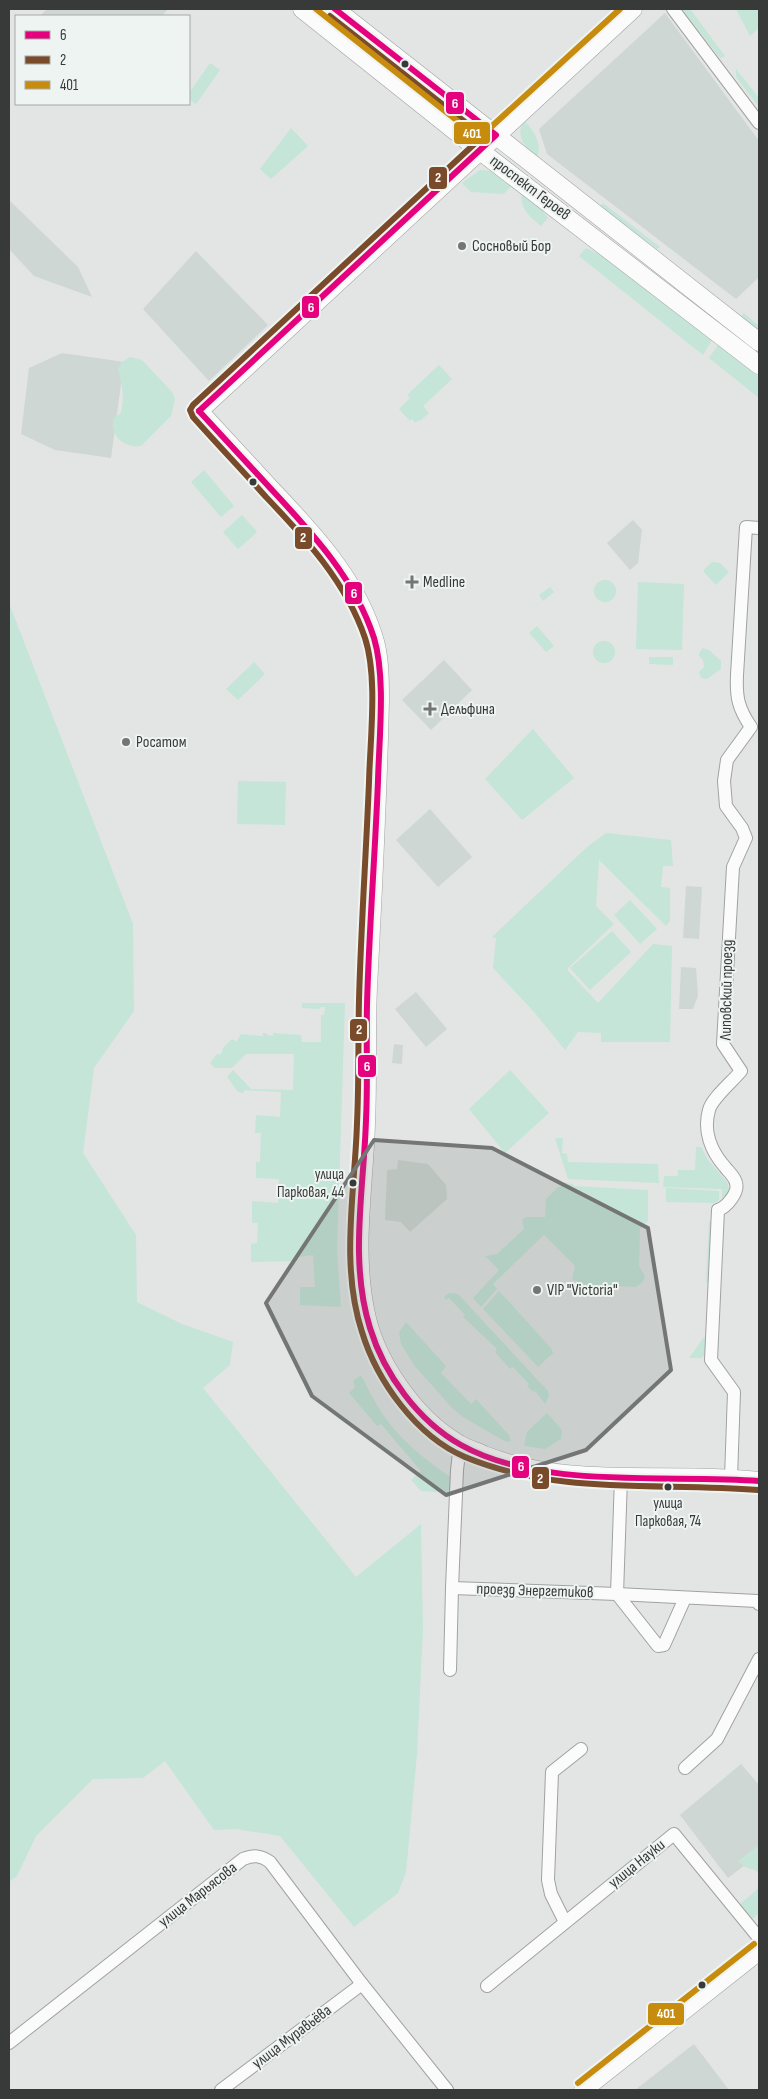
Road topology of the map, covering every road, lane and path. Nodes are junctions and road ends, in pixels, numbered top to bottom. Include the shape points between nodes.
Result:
1 (302, 9) edge
2 (335, 9) edge
3 (633, 9) edge
4 (673, 9) edge
5 (759, 123) edge
6 (496, 135) junction
7 (480, 150) junction
8 (759, 342) edge
9 (759, 365) edge
10 (759, 528) edge
11 (460, 1445) junction
12 (622, 1478) junction
13 (730, 1478) junction
14 (759, 1481) edge
15 (452, 1588) junction
16 (617, 1594) junction
17 (685, 1598) junction
18 (759, 1602) edge
19 (759, 1659) edge
20 (450, 1670) dead end
21 (581, 1749) dead end
22 (685, 1768) dead end
23 (565, 1922) junction
24 (759, 1938) edge
25 (759, 1951) edge
26 (362, 1984) junction
27 (487, 1986) dead end
28 (9, 2044) edge
29 (221, 2090) edge
30 (447, 2090) edge
31 (583, 2090) edge

1 - 7 street, проспект Героев
2 - 6 street, проспект Героев
3 - 6 street
4 - 5 street
6 - 7 street
6 - 8 street, проспект Героев
7 - 9 street, проспект Героев
7 - 11 street via 199,411 305,525 340,570 354,590 374,637 379,665 380,708 360,1266 365,1311 377,1346 401,1390 430,1423
10 - 13 street, Липовский проезд via 746,527 736,698 751,727 727,760 724,781 726,806 746,838 732,867 724,1044 742,1071 709,1108 708,1119 709,1142 716,1157 736,1182 730,1200 718,1210 711,1360 734,1392
11 - 12 street via 505,1463 528,1468
11 - 15 street, проезд Энергетиков
12 - 13 street
12 - 16 street, проезд Энергетиков
13 - 14 street
15 - 16 street, проезд Энергетиков
15 - 20 street, проезд Энергетиков
16 - 17 street, проезд Энергетиков
16 - 17 street, проезд Энергетиков via 658,1646 664,1645
17 - 18 street, проезд Энергетиков
19 - 22 street via 717,1739
21 - 23 street via 552,1772 548,1880
23 - 24 street, улица Науки via 674,1834
23 - 27 street, улица Науки
25 - 31 street
26 - 28 street, улица Марьясова via 270,1862 262,1856 252,1855
26 - 29 street, улица Муравьёва
26 - 30 street

